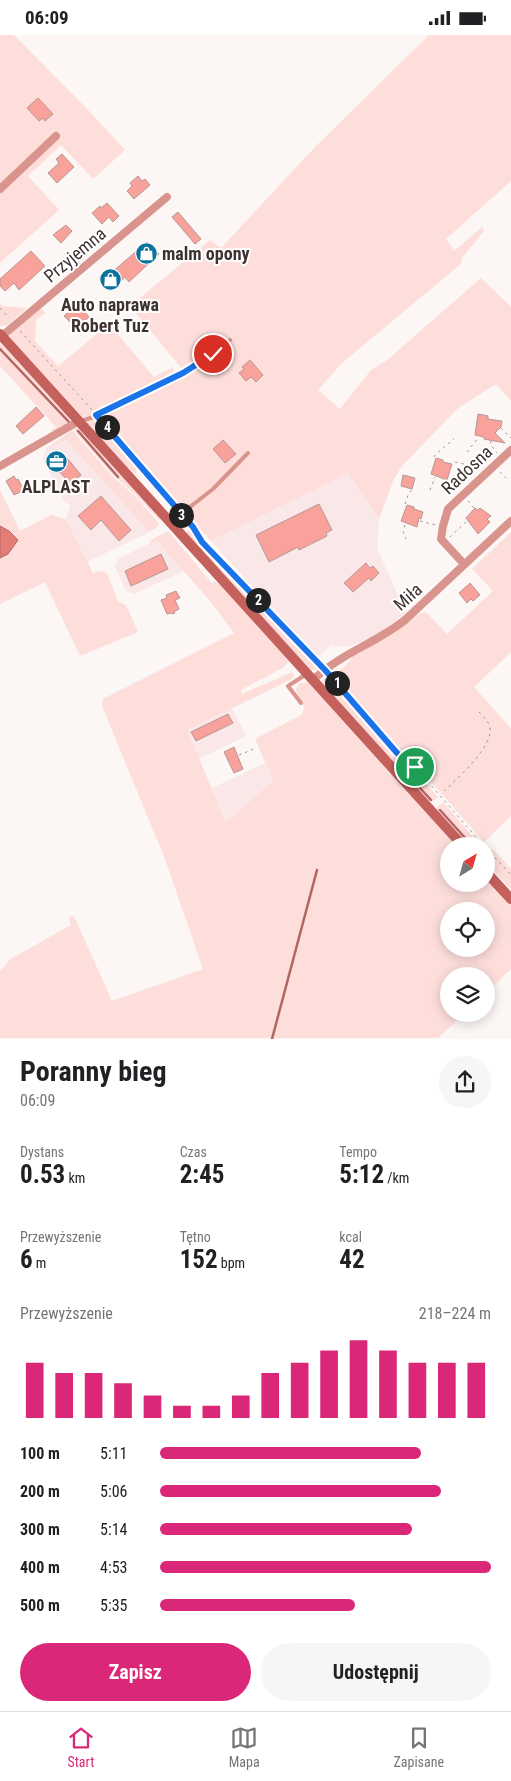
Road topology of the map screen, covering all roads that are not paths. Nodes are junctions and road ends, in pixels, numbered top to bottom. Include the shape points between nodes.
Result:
1 (56, 136) dead end
2 (0, 189) edge
3 (167, 197) dead end
4 (1, 335) edge
5 (230, 340) dead end
6 (79, 421) junction
7 (511, 450) edge
8 (248, 453) dead end
9 (0, 466) edge
10 (511, 521) edge
11 (171, 523) junction
12 (464, 564) junction
13 (310, 676) junction
14 (301, 703) dead end
15 (455, 837) edge
16 (495, 882) edge
17 (511, 899) edge

1 - 2 street
3 - 4 street, Przyjemna
4 - 6 main road
5 - 6 lane via 183,373
6 - 9 street
6 - 11 main road
7 - 12 street, Radosna via 448,509 441,539
8 - 11 lane via 213,489
10 - 12 street, Miła
11 - 13 main road
12 - 13 street, Miła via 395,628
13 - 14 lane via 288,686
13 - 15 main road
16 - 17 main road

